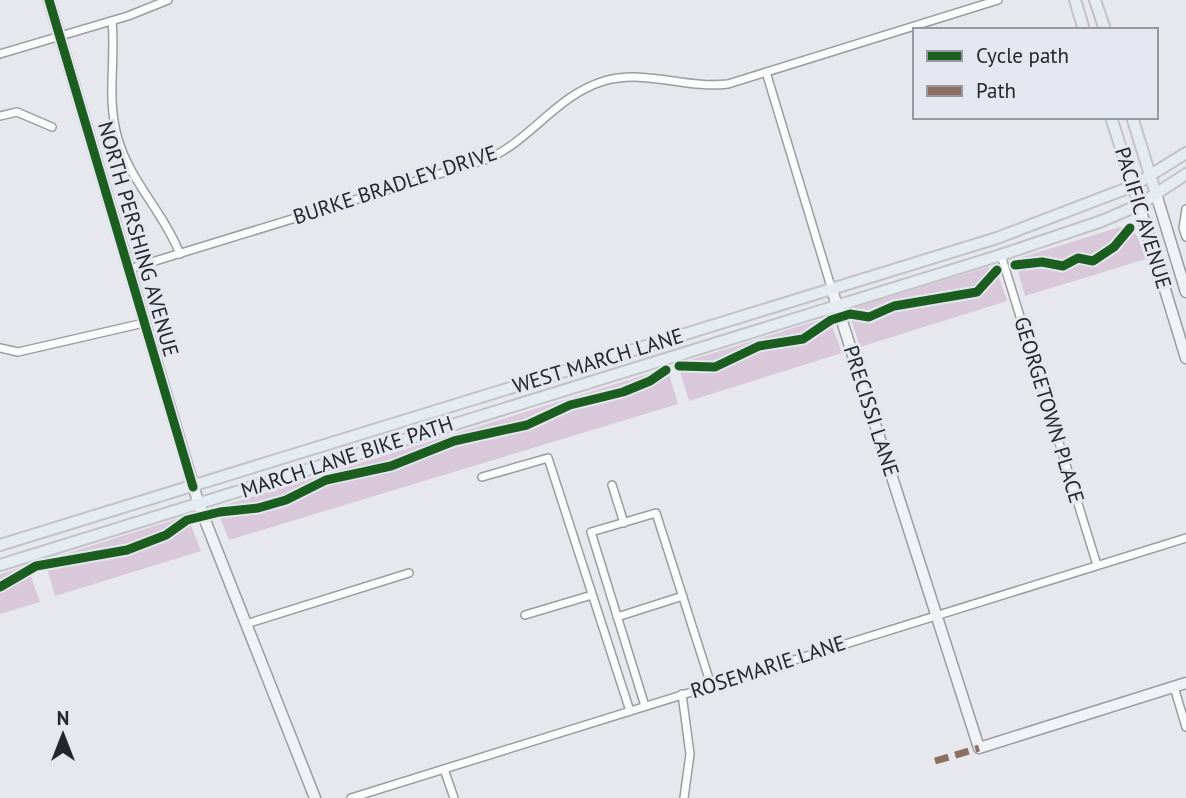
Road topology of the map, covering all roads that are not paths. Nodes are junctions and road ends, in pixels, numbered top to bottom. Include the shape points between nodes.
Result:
1 (49, 0) edge
2 (168, 0) edge
3 (998, 0) edge
4 (1075, 0) edge
5 (1095, 0) edge
6 (112, 21) junction
7 (1083, 28) edge
8 (1104, 28) edge
9 (60, 35) junction
10 (0, 54) edge
11 (766, 72) junction
12 (0, 116) edge
13 (1112, 119) edge
14 (1133, 119) edge
15 (52, 127) dead end
16 (1186, 153) edge
17 (1186, 174) edge
18 (1151, 176) junction
19 (1133, 186) junction
20 (1156, 194) junction
21 (1139, 205) junction
22 (1186, 209) edge
23 (1186, 237) edge
24 (180, 254) junction
25 (1001, 255) junction
26 (129, 269) junction
27 (832, 290) junction
28 (1186, 292) edge
29 (837, 307) junction
30 (144, 323) junction
31 (0, 348) edge
32 (1186, 358) edge
33 (482, 477) dead end
34 (612, 485) dead end
35 (193, 487) junction
36 (199, 505) junction
37 (624, 523) junction
38 (1186, 538) edge
39 (0, 545) edge
40 (0, 565) edge
41 (1097, 565) junction
42 (409, 573) dead end
43 (592, 595) junction
44 (683, 596) junction
45 (936, 614) junction
46 (525, 615) dead end
47 (617, 617) junction
48 (247, 624) junction
49 (1186, 683) edge
50 (711, 685) junction
51 (1174, 687) junction
52 (682, 695) junction
53 (645, 706) junction
54 (630, 711) junction
55 (1186, 727) edge
56 (444, 769) junction
57 (315, 798) edge
58 (351, 798) edge
59 (454, 798) edge
60 (684, 798) edge

1 - 9 main road, NORTH PERSHING AVENUE
2 - 6 street
3 - 11 street, BURKE BRADLEY DRIVE
4 - 7 main road
5 - 8 main road
6 - 9 street
6 - 24 street via 110,86 118,140
9 - 10 street
9 - 26 main road, NORTH PERSHING AVENUE
11 - 24 street, BURKE BRADLEY DRIVE via 713,86 638,76 606,81 566,100 524,139 488,159
11 - 27 street, PRECISSI LANE
12 - 15 street via 17,112
13 - 19 main road, PACIFIC AVENUE
14 - 18 main road
16 - 18 main road, WEST MARCH LANE
17 - 20 main road, WEST MARCH LANE
18 - 19 main road, WEST MARCH LANE
18 - 20 main road
19 - 21 main road, PACIFIC AVENUE
19 - 27 main road, WEST MARCH LANE via 997,238
20 - 21 main road, WEST MARCH LANE
20 - 28 main road
21 - 25 main road, WEST MARCH LANE
21 - 32 main road, PACIFIC AVENUE
22 - 23 street, PACIFIC AVENUE
24 - 26 street, BURKE BRADLEY DRIVE
25 - 29 main road, WEST MARCH LANE
25 - 41 street, GEORGETOWN PLACE
26 - 30 main road, NORTH PERSHING AVENUE
27 - 29 main road, PRECISSI LANE
27 - 35 main road, WEST MARCH LANE
29 - 36 main road, WEST MARCH LANE
29 - 45 main road, PRECISSI LANE
30 - 31 street via 18,352
30 - 35 main road, NORTH PERSHING AVENUE
33 - 43 street via 548,458
34 - 37 street
35 - 36 main road, NORTH PERSHING AVENUE
35 - 39 main road, WEST MARCH LANE
36 - 40 main road, WEST MARCH LANE
36 - 48 main road, NORTH PERSHING AVENUE
37 - 44 street via 656,513
37 - 47 street via 591,532
38 - 41 street, ROSEMARIE LANE
41 - 45 street, ROSEMARIE LANE
42 - 48 street
43 - 46 street
43 - 54 street
44 - 47 street
44 - 50 street
45 - 50 street, ROSEMARIE LANE
45 - 51 main road, PRECISSI LANE via 979,748
47 - 53 street
48 - 57 main road, NORTH PERSHING AVENUE
49 - 51 main road
50 - 52 street, ROSEMARIE LANE
51 - 55 street
52 - 53 street, ROSEMARIE LANE
52 - 60 street via 690,754
53 - 54 street, ROSEMARIE LANE
54 - 56 street, ROSEMARIE LANE
56 - 58 street, ROSEMARIE LANE
56 - 59 street

